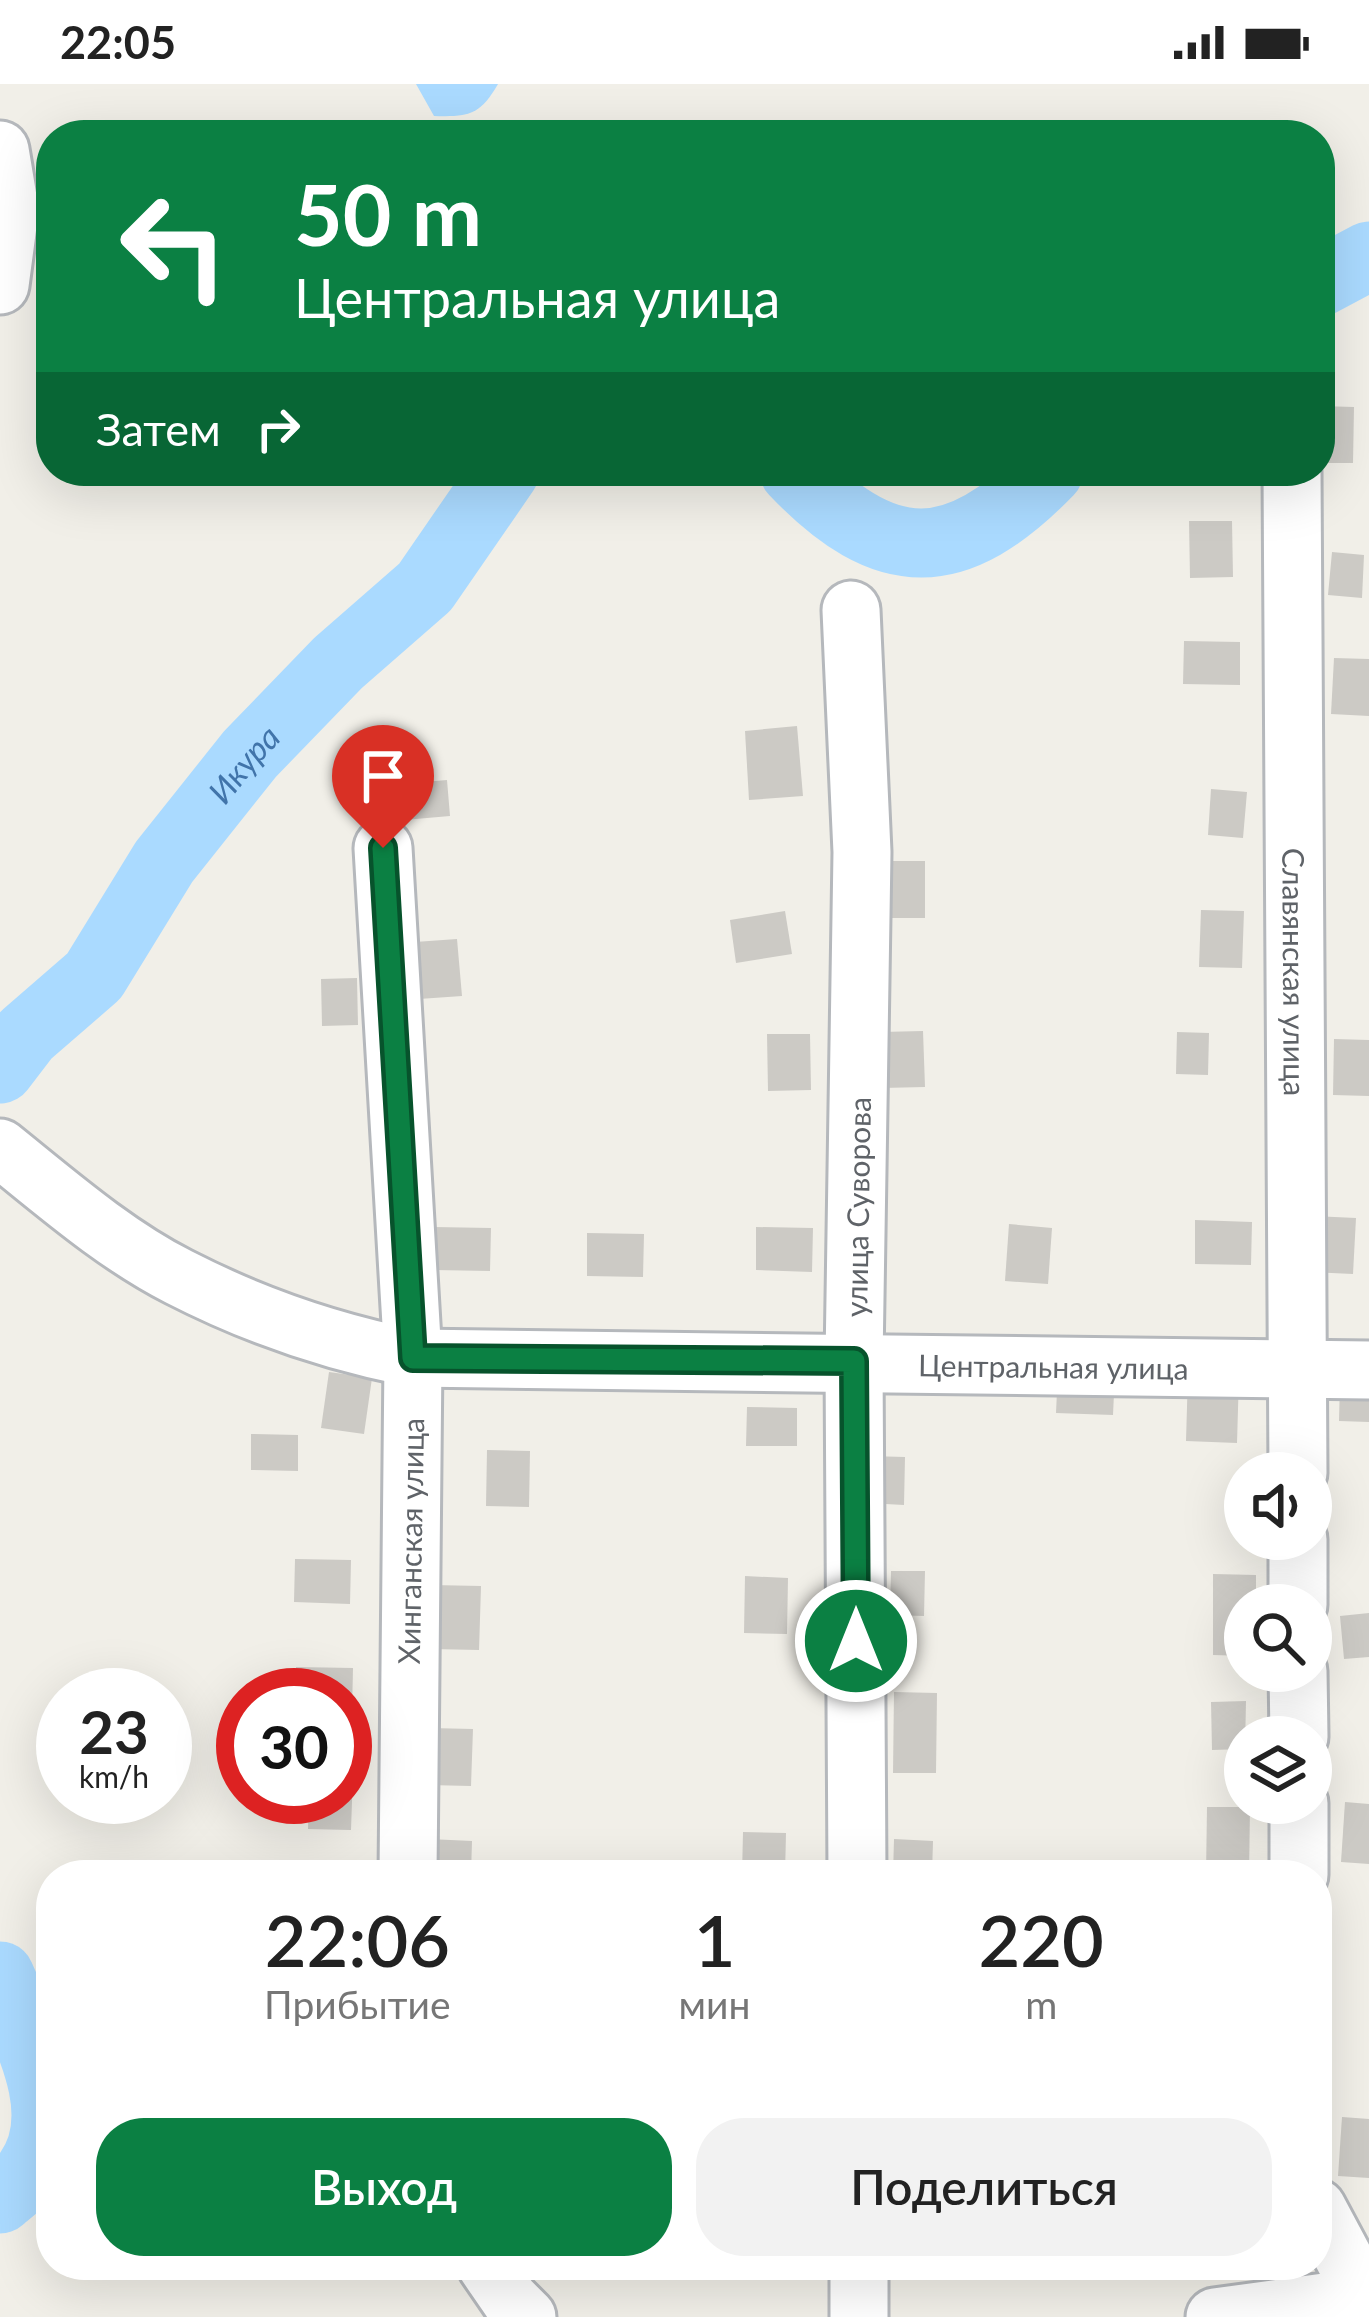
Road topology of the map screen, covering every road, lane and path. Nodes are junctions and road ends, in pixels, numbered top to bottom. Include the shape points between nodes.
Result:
1 (0, 149) edge
2 (0, 285) edge
3 (1292, 486) edge
4 (851, 610) dead end
5 (383, 848) dead end
6 (0, 1148) edge
7 (413, 1358) junction
8 (854, 1361) junction
9 (1297, 1369) junction
10 (1369, 1370) edge
11 (1298, 1452) edge
12 (1299, 1824) edge
13 (408, 1860) edge
14 (857, 1860) edge
15 (1299, 1860) edge
16 (1332, 2242) edge
17 (859, 2280) edge
18 (1359, 2303) edge
19 (859, 2317) edge
20 (1215, 2317) edge

1 - 2 street via 10,210
3 - 9 street, Славянская улица
4 - 8 street, улица Суворова via 862,852
5 - 7 street, Хинганская улица
6 - 7 street, Центральная улица via 178,1277 338,1343
7 - 8 street, Центральная улица
7 - 13 street, Хинганская улица
8 - 9 street, Центральная улица
8 - 14 street, улица Суворова
9 - 10 street, Центральная улица
9 - 11 street, Славянская улица
12 - 15 street
16 - 18 street
17 - 19 street
18 - 20 street

